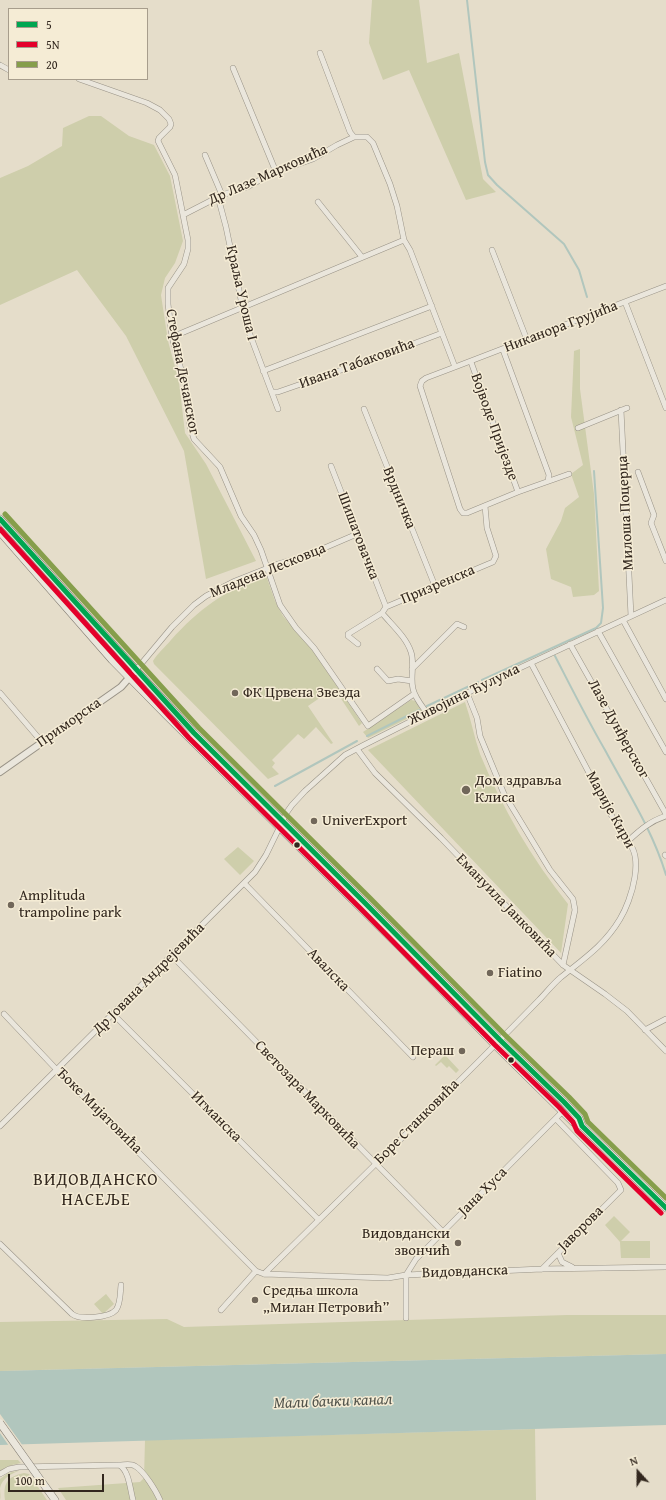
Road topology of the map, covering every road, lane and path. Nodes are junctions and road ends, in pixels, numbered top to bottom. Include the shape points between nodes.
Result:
1 (320, 53) dead end
2 (233, 68) dead end
3 (83, 80) edge
4 (354, 137) junction
5 (205, 155) dead end
6 (276, 172) junction
7 (220, 196) junction
8 (318, 202) dead end
9 (183, 215) junction
10 (404, 240) junction
11 (492, 250) dead end
12 (362, 257) junction
13 (666, 286) edge
14 (625, 302) junction
15 (432, 306) junction
16 (242, 308) junction
17 (442, 333) junction
18 (172, 337) junction
19 (527, 340) junction
20 (503, 350) junction
21 (472, 362) junction
22 (455, 367) junction
23 (263, 371) junction
24 (272, 392) junction
25 (666, 408) edge
26 (278, 409) dead end
27 (364, 409) dead end
28 (578, 428) dead end
29 (331, 466) dead end
30 (638, 472) dead end
31 (569, 474) dead end
32 (548, 481) junction
33 (518, 492) junction
34 (485, 506) junction
35 (0, 519) edge
36 (0, 532) edge
37 (357, 534) junction
38 (666, 561) edge
39 (267, 569) junction
40 (434, 586) junction
41 (666, 600) edge
42 (386, 607) junction
43 (382, 613) junction
44 (631, 616) junction
45 (623, 620) junction
46 (464, 626) dead end
47 (598, 631) junction
48 (358, 644) dead end
49 (570, 644) junction
50 (531, 663) junction
51 (377, 669) dead end
52 (412, 669) junction
53 (136, 670) junction
54 (129, 678) junction
55 (412, 681) junction
56 (467, 693) junction
57 (0, 694) edge
58 (414, 694) junction
59 (666, 699) edge
60 (427, 713) junction
61 (42, 742) junction
62 (357, 749) junction
63 (666, 752) edge
64 (0, 772) edge
65 (666, 815) edge
66 (283, 821) junction
67 (279, 828) junction
68 (628, 842) junction
69 (244, 883) junction
70 (172, 956) junction
71 (563, 965) junction
72 (570, 971) junction
73 (4, 1014) dead end
74 (113, 1014) junction
75 (666, 1019) edge
76 (645, 1030) junction
77 (498, 1043) junction
78 (666, 1051) edge
79 (413, 1057) dead end
80 (57, 1070) junction
81 (563, 1111) junction
82 (556, 1119) junction
83 (0, 1126) edge
84 (582, 1126) junction
85 (375, 1164) junction
86 (666, 1208) edge
87 (319, 1220) junction
88 (443, 1232) junction
89 (0, 1244) edge
90 (558, 1253) junction
91 (666, 1267) edge
92 (574, 1268) junction
93 (542, 1269) junction
94 (256, 1271) junction
95 (264, 1274) junction
96 (406, 1275) junction
97 (121, 1285) dead end
98 (221, 1310) dead end
99 (406, 1318) dead end
100 (0, 1423) edge
101 (119, 1465) junction
102 (1, 1475) edge
103 (54, 1500) edge
104 (133, 1500) edge
105 (160, 1500) edge

1 - 4 street
2 - 6 street
3 - 9 street, Стефана Дечанског via 152,105 169,119 170,127 158,141 175,175
4 - 6 street, Др Лазе Марковића via 336,144 313,159
4 - 10 street via 366,138 373,143 394,198
5 - 7 street, Краља Уроша I
6 - 7 street, Др Лазе Марковића
7 - 9 street, Др Лазе Марковића
7 - 16 street, Краља Уроша I
8 - 12 street
9 - 18 street, Стефана Дечанског via 188,240 186,255 178,274 170,283 168,295
10 - 12 street
10 - 15 street
11 - 19 street
12 - 16 street
13 - 14 street, Никанора Грујића
14 - 19 street, Никанора Грујића
14 - 25 street
15 - 17 street
15 - 23 street
16 - 18 street
16 - 23 street, Краља Уроша I
17 - 22 street
17 - 24 street, Ивана Табаковића via 366,362
18 - 39 street, Стефана Дечанског via 185,384 194,439 220,467 241,516 261,550
19 - 20 street, Никанора Грујића
20 - 21 street, Никанора Грујића
20 - 32 street via 549,475
21 - 22 street, Никанора Грујића
21 - 33 street, Војводе Пријезде
22 - 34 street, Никанора Грујића via 426,378 420,383 420,389 460,509 467,513
23 - 24 street, Краља Уроша I
24 - 26 street, Краља Уроша I
27 - 40 street, Врдничка
28 - 44 street, Милоша Поцерца via 624,409
29 - 37 street, Шишатовачка
30 - 38 street, Милоша Поцерца via 654,515 651,523
31 - 32 street
32 - 33 street
33 - 34 street
34 - 40 street, Призренска via 487,528 496,556 494,562
35 - 53 main road
36 - 54 main road
37 - 39 street, Младена Лесковца
37 - 42 street, Шишатовачка
39 - 53 street, Младена Лесковца via 218,589 194,605
39 - 58 street, Стефана Дечанског via 280,605 314,648 368,726
40 - 42 street, Призренска
41 - 44 street, Живојина Ћулума
42 - 43 street, Призренска
43 - 48 street, Призренска via 348,634
43 - 52 street via 407,643 413,659
44 - 45 street, Живојина Ћулума
45 - 47 street, Живојина Ћулума
45 - 59 street
46 - 52 street via 457,624
47 - 49 street, Живојина Ћулума
47 - 63 street
49 - 50 street, Живојина Ћулума
49 - 65 street, Лазе Дунђерског
50 - 56 street, Живојина Ћулума
50 - 68 street, Марије Кири via 624,839
51 - 55 street via 388,681
52 - 55 street
53 - 54 street, Приморска
53 - 66 main road via 194,733
54 - 61 street, Приморска via 121,687
54 - 67 main road
55 - 58 street
56 - 60 street, Живојина Ћулума
56 - 71 street via 477,718 480,736 504,794 550,870 575,904
57 - 61 street
58 - 60 street
60 - 62 street, Живојина Ћулума
61 - 64 street, Приморска
62 - 66 street, Живојина Ћулума via 341,759 298,798
62 - 71 street, Емануила Јанковића via 377,775
65 - 68 street via 642,828
66 - 67 street, Др Јована Андрејевића
66 - 77 main road
67 - 69 street, Др Јована Андрејевића via 262,863
67 - 77 main road
68 - 72 street, Марије Кири via 632,845 636,871 625,911 604,940
69 - 70 street, Др Јована Андрејевића
69 - 79 street, Авалска
70 - 74 street, Др Јована Андрејевића
70 - 85 street, Светозара Марковића
71 - 72 street, Емануила Јанковића
72 - 76 street, Емануила Јанковића via 627,1011
72 - 77 street, Боре Станковића via 559,979
73 - 80 street, Ђоке Мијатовића
74 - 80 street, Др Јована Андрејевића
74 - 87 street, Игманска
75 - 76 street
76 - 78 street, Емануила Јанковића
77 - 81 main road
77 - 84 main road via 574,1112
77 - 85 street, Боре Станковића
80 - 83 street, Др Јована Андрејевића
80 - 94 street, Ђоке Мијатовића
81 - 82 street, Јана Хуса
81 - 84 main road via 573,1122
82 - 88 street, Јана Хуса
82 - 90 street, Јаворова via 618,1183 621,1190
84 - 86 main road
85 - 87 street, Боре Станковића
85 - 88 street, Светозара Марковића
87 - 95 street, Боре Станковића
88 - 96 street, Јана Хуса via 416,1259
89 - 97 street via 77,1317 103,1316 113,1312 120,1301
90 - 92 street via 562,1262
90 - 93 street, Јаворова
91 - 92 street, Видовданска
92 - 93 street, Видовданска
93 - 96 street, Видовданска
94 - 95 street, Ђоке Мијатовића
94 - 98 street
95 - 96 street, Видовданска via 388,1278
96 - 99 street
100 - 103 main road, bridge
101 - 102 street via 19,1467 9,1469
101 - 104 street via 127,1474
101 - 105 street via 130,1464 140,1470

